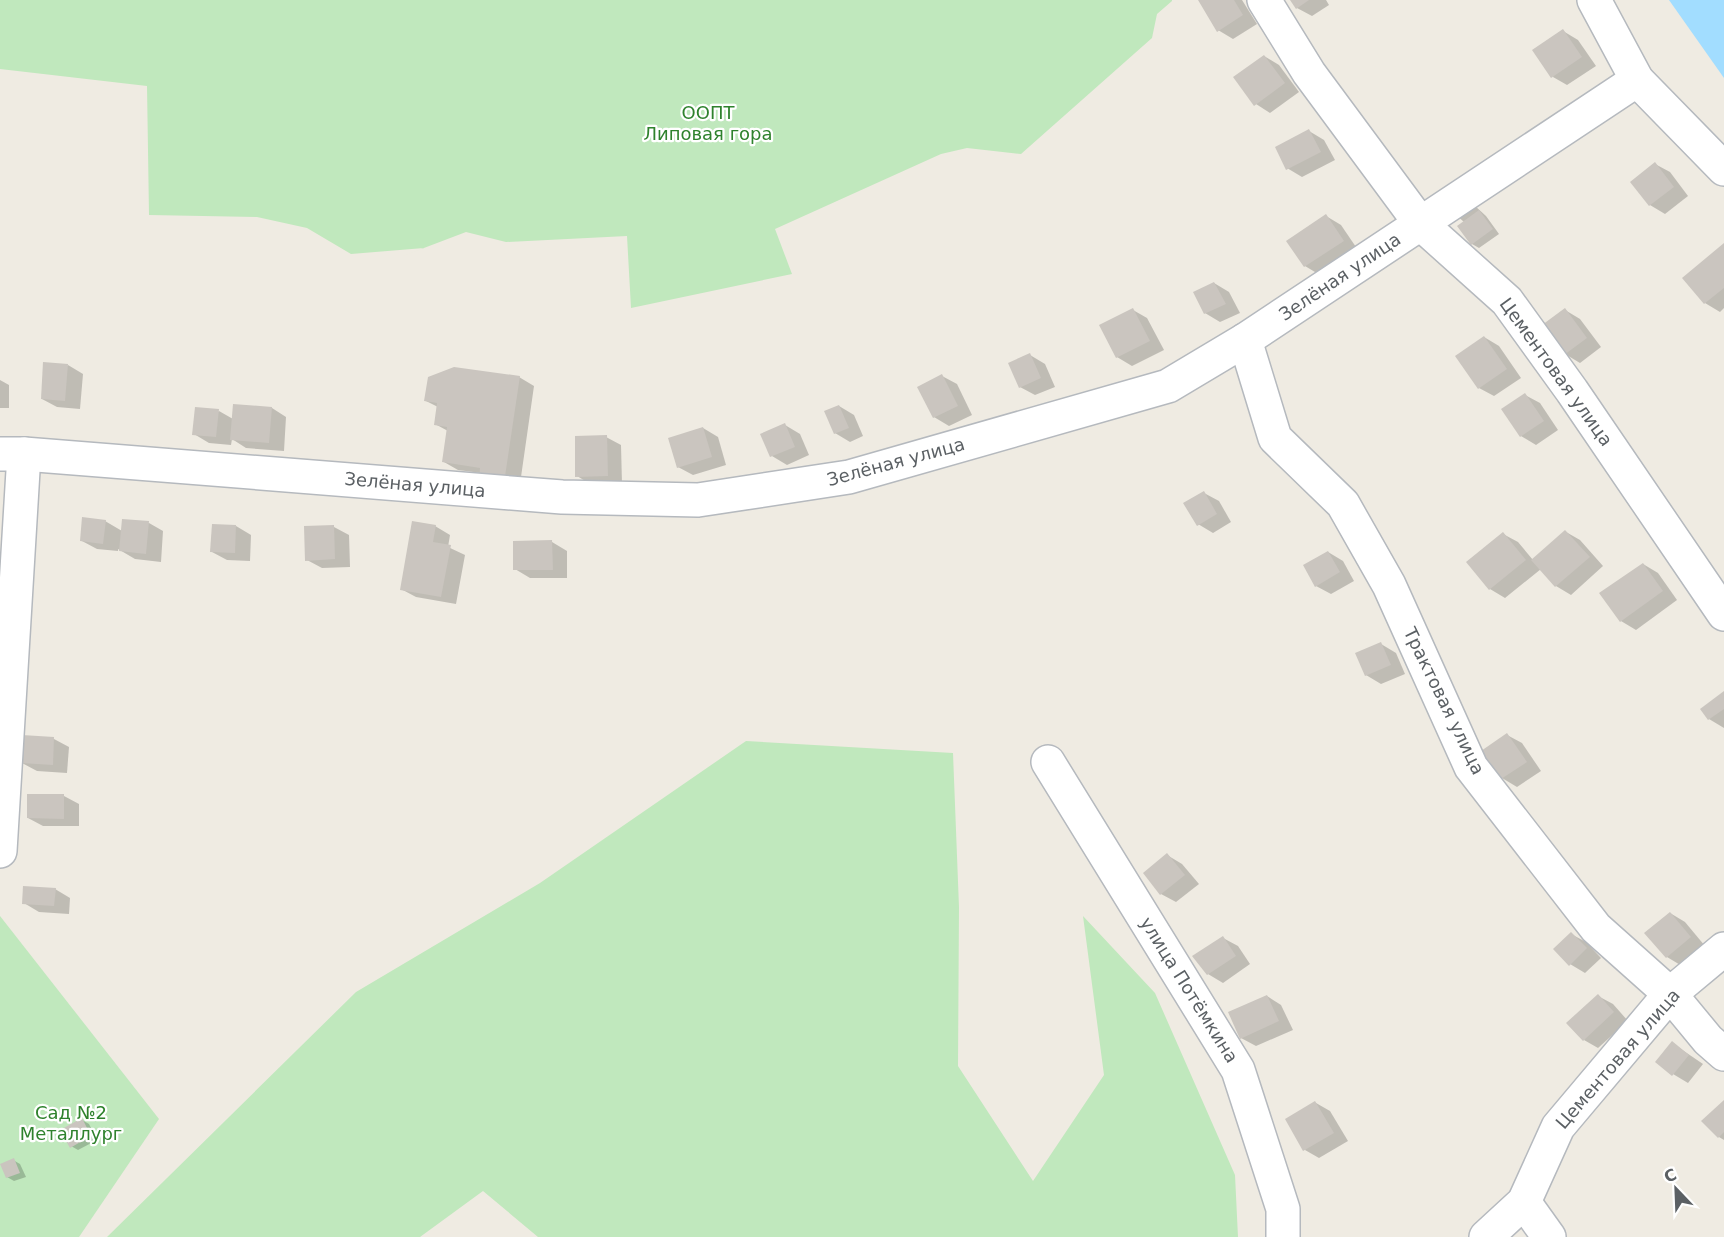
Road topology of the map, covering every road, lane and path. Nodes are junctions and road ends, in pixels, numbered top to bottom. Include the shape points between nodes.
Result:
1 (1264, 0) edge
2 (1594, 0) edge
3 (1637, 80) junction
4 (1724, 169) edge
5 (1420, 223) junction
6 (1245, 340) junction
7 (12, 454) edge
8 (1724, 615) edge
9 (1048, 762) dead end
10 (0, 851) edge
11 (1724, 950) edge
12 (1670, 994) junction
13 (1724, 1054) edge
14 (1524, 1202) junction
15 (1283, 1237) edge
16 (1486, 1237) edge
17 (1549, 1237) edge

1 - 5 street, Цементовая улица via 1309,73
2 - 3 street
3 - 4 street
3 - 5 street, Зелёная улица
5 - 6 street, Зелёная улица
5 - 8 street, Цементовая улица via 1507,301
6 - 7 street, Зелёная улица via 1168,386 849,477 698,500 562,497
6 - 12 street, Трактовая улица via 1275,438 1343,504 1389,585 1471,767 1596,928
7 - 10 street, Зелёная улица
9 - 15 street, улица Потёмкина via 1238,1070 1284,1209
11 - 12 street, Цементовая улица
12 - 13 street, Трактовая улица
12 - 14 street, Цементовая улица via 1558,1127
14 - 16 street, Цементовая улица
14 - 17 street

